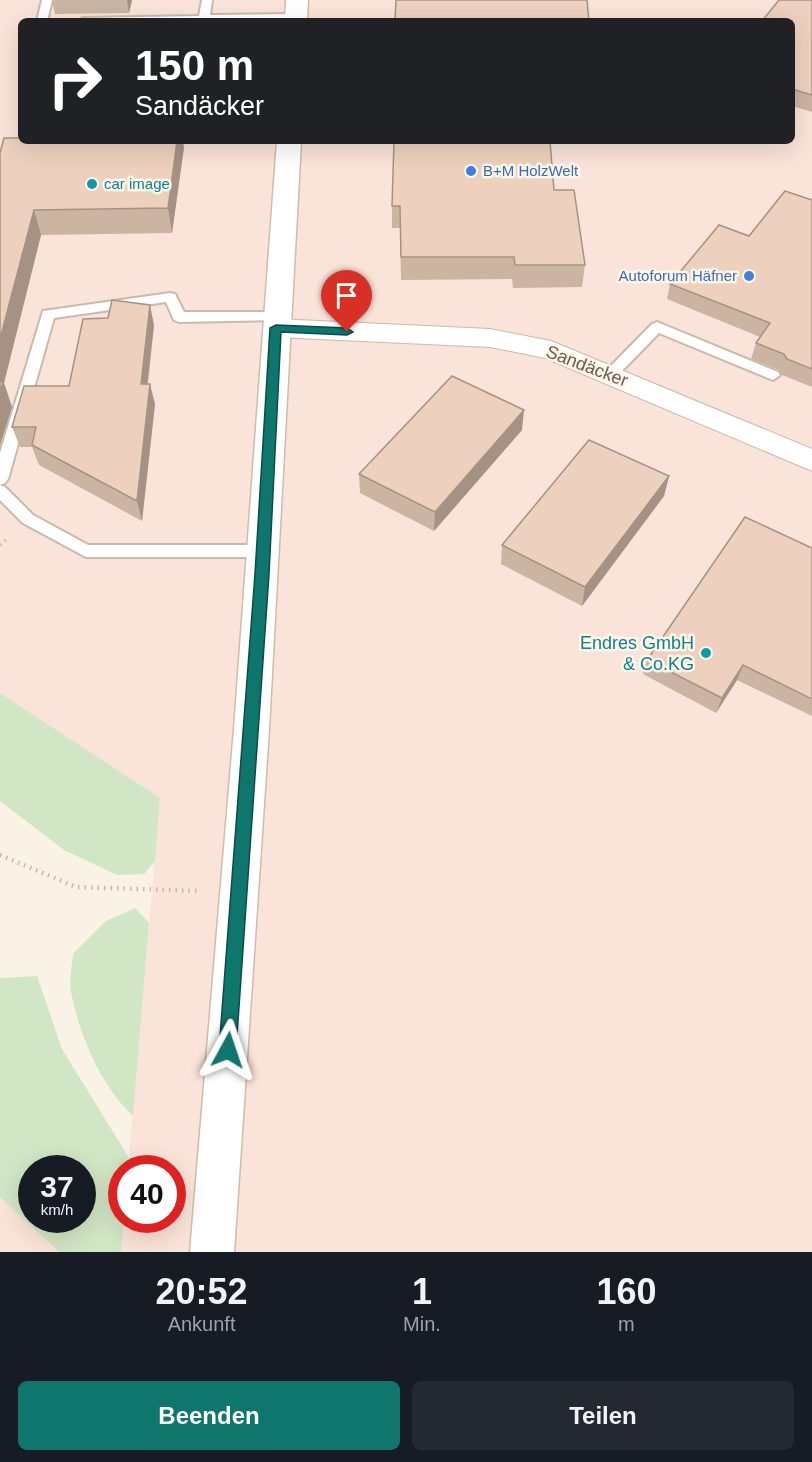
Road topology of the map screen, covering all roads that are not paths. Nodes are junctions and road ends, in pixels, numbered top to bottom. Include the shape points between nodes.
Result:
1 (47, 0) edge
2 (207, 0) edge
3 (296, 13) edge
4 (43, 18) edge
5 (204, 18) edge
6 (230, 18) edge
7 (289, 144) edge
8 (276, 322) junction
9 (611, 374) junction
10 (773, 375) dead end
11 (812, 461) edge
12 (0, 479) edge
13 (0, 490) edge
14 (264, 551) junction
15 (212, 1252) edge

1 - 4 lane
2 - 5 lane
3 - 6 lane
7 - 8 street
8 - 9 street, Sandäcker via 490,338 551,350
8 - 12 lane via 179,317 170,297 48,314
8 - 14 street
9 - 10 lane via 657,327
9 - 11 street, Sandäcker
13 - 14 lane via 28,519 86,551
14 - 15 street

